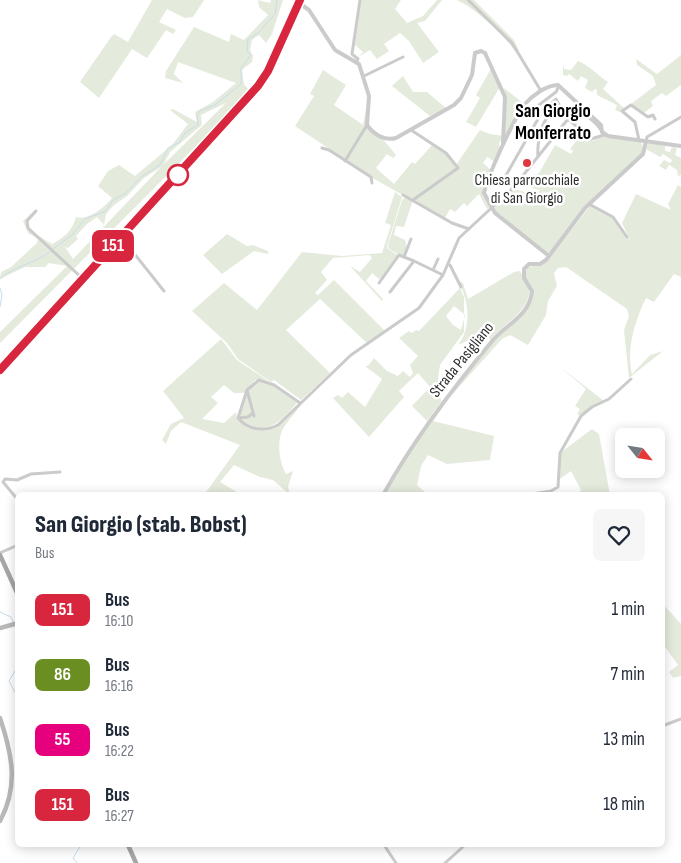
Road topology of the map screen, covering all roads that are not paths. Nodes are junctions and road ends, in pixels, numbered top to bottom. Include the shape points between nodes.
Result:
1 (360, 0) edge
2 (468, 0) edge
3 (300, 1) edge
4 (403, 57) dead end
5 (356, 62) junction
6 (364, 76) junction
7 (558, 85) junction
8 (541, 91) junction
9 (539, 105) dead end
10 (562, 110) junction
11 (681, 118) edge
12 (656, 119) dead end
13 (367, 125) junction
14 (411, 130) junction
15 (603, 133) junction
16 (639, 140) junction
17 (646, 141) junction
18 (503, 144) junction
19 (681, 146) edge
20 (322, 148) dead end
21 (538, 156) junction
22 (345, 161) junction
23 (372, 183) dead end
24 (513, 188) junction
25 (403, 195) dead end
26 (413, 200) junction
27 (589, 204) junction
28 (491, 206) junction
29 (36, 211) dead end
30 (469, 229) junction
31 (628, 236) dead end
32 (121, 237) junction
33 (411, 239) dead end
34 (548, 256) junction
35 (404, 257) junction
36 (438, 259) dead end
37 (414, 261) junction
38 (449, 264) junction
39 (433, 270) junction
40 (443, 275) junction
41 (83, 279) junction
42 (379, 283) dead end
43 (461, 287) dead end
44 (164, 291) dead end
45 (390, 292) dead end
46 (0, 370) edge
47 (631, 379) dead end
48 (247, 390) junction
49 (300, 403) junction
50 (238, 418) junction
51 (60, 472) dead end
52 (385, 492) edge
53 (545, 492) edge
54 (15, 496) edge
55 (15, 546) edge
56 (0, 554) edge
57 (15, 588) edge
58 (15, 624) edge
59 (0, 628) edge
60 (0, 718) edge
61 (681, 719) edge
62 (665, 725) edge
63 (0, 821) edge
64 (129, 847) edge
65 (385, 847) edge
66 (462, 847) edge
67 (136, 863) edge
68 (396, 863) edge
69 (445, 863) edge

1 - 5 street via 352,54 358,59
2 - 8 street via 515,47
3 - 5 street via 335,50
3 - 32 main road via 258,86
4 - 6 street
5 - 6 street
6 - 13 street via 369,96
7 - 8 street
7 - 9 street via 556,92
7 - 15 street via 601,125
8 - 18 street via 523,106
10 - 15 street via 578,112 595,122
10 - 21 street via 547,117
10 - 24 street via 556,99 545,108 506,174 506,181
11 - 17 street via 647,137
12 - 16 street via 631,105 622,110 636,122
13 - 14 street via 387,139
13 - 22 street
14 - 18 street via 458,102 472,76 474,56 481,51 488,56 503,91
14 - 26 street via 446,153 458,168
15 - 16 street via 614,138
15 - 21 street via 591,139 568,119
16 - 17 street
17 - 19 street
17 - 27 street via 638,160
18 - 28 street via 484,193
20 - 22 street
21 - 24 street
22 - 23 street via 371,177
24 - 28 street
25 - 26 street
26 - 30 street
27 - 31 street via 613,217
27 - 34 street
28 - 30 street
28 - 34 street
29 - 41 street via 27,221 28,228
30 - 38 street via 458,240
32 - 41 main road
32 - 44 street
33 - 35 street
34 - 52 street, Strada Pasigliano via 543,262 529,264 524,269 524,278 532,291 526,308 500,331 452,389 406,454
35 - 37 street
35 - 42 street via 399,255
36 - 39 street
37 - 39 street
37 - 45 street
38 - 40 street
38 - 43 street
39 - 40 street
40 - 49 street via 419,308 351,356
41 - 46 main road
47 - 53 street via 609,400 581,416 560,453 558,487
48 - 49 street via 253,382 262,380
48 - 50 street
48 - 50 street via 253,415
49 - 50 street via 271,428 256,429
51 - 54 street via 31,474 17,480 5,479 3,482
55 - 56 street
56 - 57 main road
58 - 59 main road
60 - 63 main road via 10,749 12,769 10,792
61 - 62 street
64 - 67 main road
65 - 68 street
66 - 69 street

